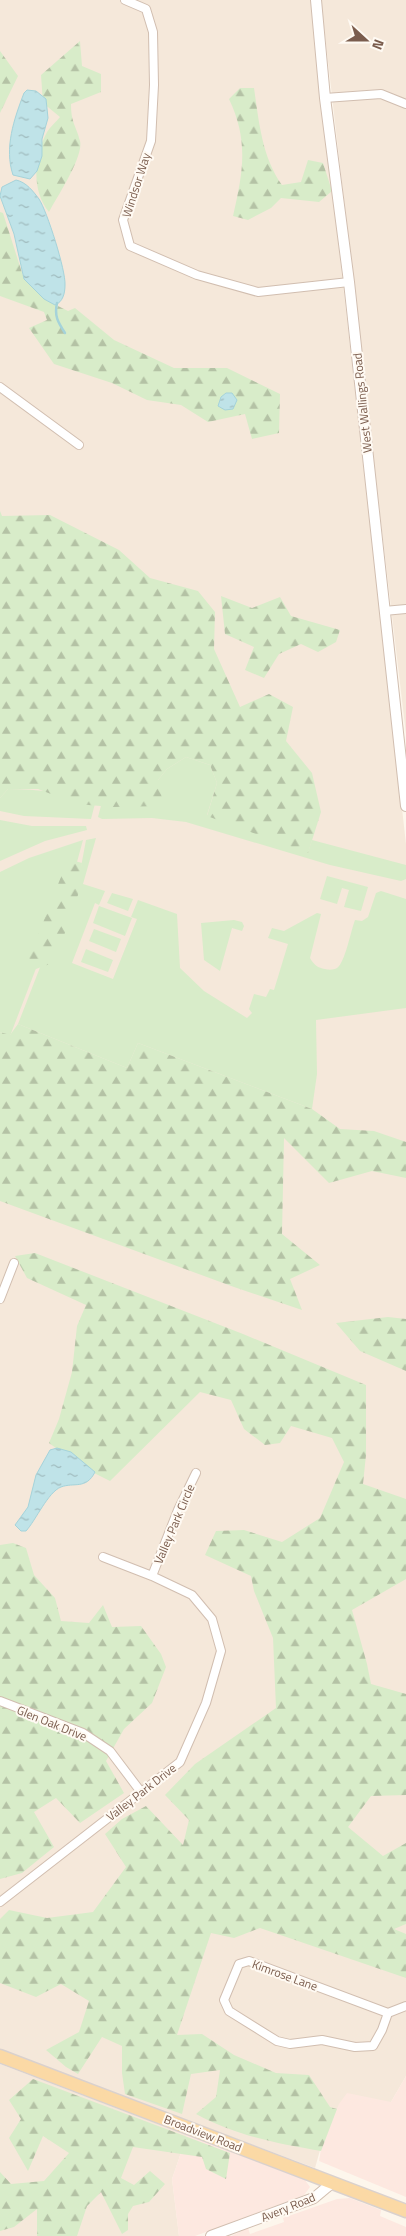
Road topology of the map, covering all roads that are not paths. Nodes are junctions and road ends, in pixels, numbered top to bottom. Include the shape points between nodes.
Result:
1 (125, 0) edge
2 (316, 0) edge
3 (326, 98) junction
4 (406, 104) edge
5 (349, 282) junction
6 (0, 388) edge
7 (79, 445) dead end
8 (406, 609) edge
9 (384, 611) junction
10 (406, 806) edge
11 (14, 1263) dead end
12 (0, 1299) edge
13 (196, 1473) dead end
14 (103, 1557) dead end
15 (152, 1576) junction
16 (0, 1702) edge
17 (141, 1792) junction
18 (0, 1902) edge
19 (406, 2006) edge
20 (388, 2013) junction
21 (0, 2056) edge
22 (332, 2182) junction
23 (406, 2210) edge
24 (211, 2236) edge

1 - 5 street, Windsor Way via 146,9 153,32 151,141 123,220 130,246 197,275 258,292
2 - 3 street, West Wallings Road
3 - 4 street via 381,94
3 - 5 street, West Wallings Road
5 - 9 street, West Wallings Road
6 - 7 street
8 - 9 street
9 - 10 street, West Wallings Road
11 - 12 street
13 - 15 street, Valley Park Circle
14 - 15 street, Valley Park Drive
15 - 17 street, Valley Park Drive via 192,1595 212,1619 221,1651 206,1703 180,1762
16 - 17 street, Glen Oak Drive via 83,1734 110,1751
17 - 18 street, Valley Park Drive
19 - 20 street
20 - 20 street, Kimrose Lane via 373,2046 322,2040 290,2044 277,2041 229,2011 224,2000 239,1964 249,1961
21 - 22 main road, Broadview Road
22 - 23 main road, Broadview Road
22 - 24 street, Avery Road via 314,2198

